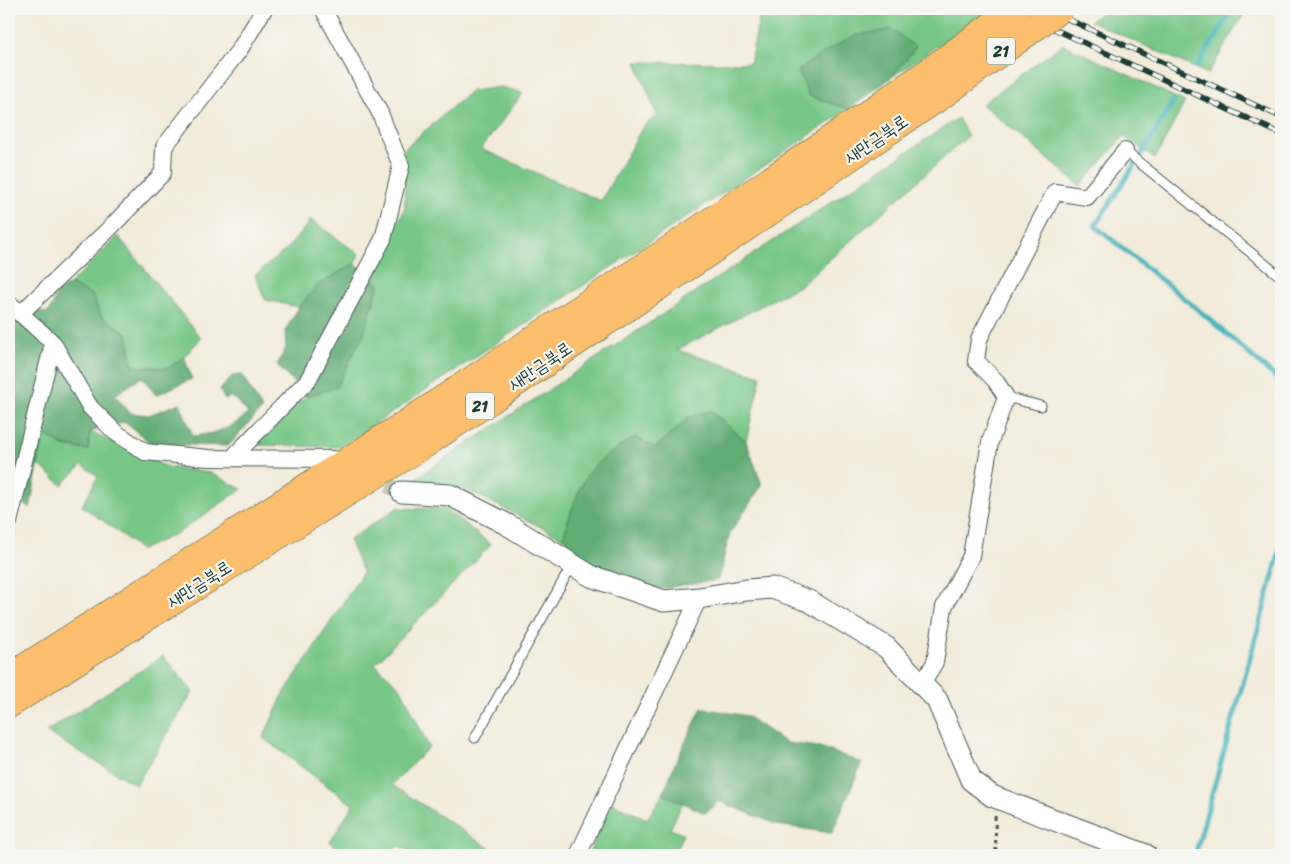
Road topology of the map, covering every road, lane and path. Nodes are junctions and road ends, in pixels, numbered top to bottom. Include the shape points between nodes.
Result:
1 (264, 9) edge
2 (323, 9) edge
3 (1016, 9) edge
4 (1059, 9) edge
5 (934, 84) junction
6 (1128, 153) joint
7 (1281, 277) edge
8 (15, 308) edge
9 (53, 343) junction
10 (1006, 397) junction
11 (1041, 406) dead end
12 (232, 458) junction
13 (334, 459) dead end
14 (402, 492) tunnel mouth
15 (9, 522) edge
16 (572, 565) junction
17 (699, 598) junction
18 (9, 678) edge
19 (922, 685) junction
20 (9, 704) edge
21 (475, 738) dead end
22 (992, 796) junction
23 (578, 855) edge
24 (996, 855) edge
25 (1146, 855) edge

1 - 8 street via 240,49 164,147 163,173 110,228
2 - 12 street via 380,113 401,166 383,239 308,380
3 - 5 highway, 새만금북로 / 21, bridge
4 - 5 highway, 새만금북로 / 21, bridge
5 - 18 highway, 새만금북로 / 21 via 668,251 409,422
5 - 20 highway, 새만금북로 / 21 via 426,443
6 - 7 lane
6 - 10 street via 1087,197 1055,192 979,339 976,361
8 - 9 street
9 - 12 street via 90,407 115,432 144,452
9 - 15 street
10 - 11 lane
10 - 19 street via 990,442 971,556 944,607 935,662
12 - 13 street
14 - 16 street via 450,495 508,525
16 - 17 street via 591,576 664,601
16 - 21 lane
17 - 19 street via 772,588 809,601 886,647
17 - 23 street
19 - 22 street via 936,700 971,780
22 - 24 path
22 - 25 street

